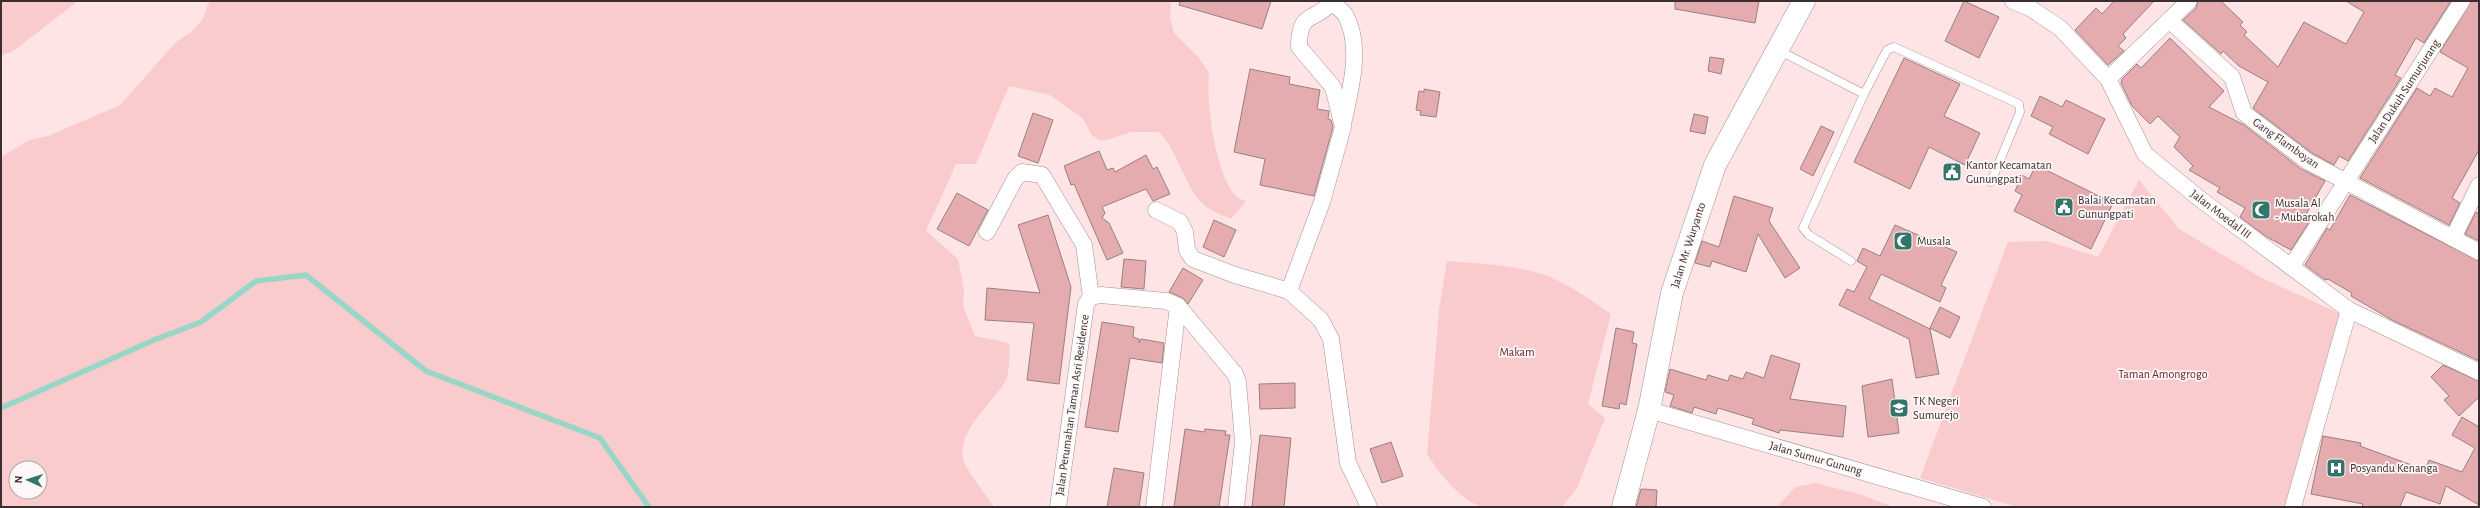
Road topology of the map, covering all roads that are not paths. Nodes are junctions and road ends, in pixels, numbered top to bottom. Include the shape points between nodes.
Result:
1 (1804, 1) edge
2 (2013, 1) edge
3 (2189, 1) edge
4 (2462, 1) edge
5 (1333, 2) edge
6 (2170, 20) junction
7 (1778, 49) junction
8 (2108, 79) junction
9 (1864, 94) junction
10 (1343, 127) junction
11 (2346, 181) junction
12 (1991, 182) dead end
13 (2479, 185) edge
14 (1156, 210) dead end
15 (987, 232) dead end
16 (2453, 238) junction
17 (2479, 252) edge
18 (1851, 260) dead end
19 (2291, 267) junction
20 (1290, 291) junction
21 (1091, 297) junction
22 (1178, 306) junction
23 (2349, 310) junction
24 (2479, 372) edge
25 (1649, 410) junction
26 (1058, 507) edge
27 (1154, 507) edge
28 (1236, 507) edge
29 (1369, 507) edge
30 (1623, 507) edge
31 (1983, 507) edge
32 (2293, 507) edge

1 - 7 main road, Jalan Mr. Wuryanto
2 - 8 street, Jalan Moedal III via 2030,8 2060,28
3 - 6 street
4 - 11 street, Jalan Dukuh Sumurjurang
5 - 10 street via 1345,14 1353,36 1353,61
5 - 10 street via 1306,20 1300,29 1299,47 1333,87
6 - 8 street
6 - 11 street, Gang Flamboyan via 2232,77 2244,113 2306,161
7 - 9 lane
7 - 25 main road, Jalan Mr. Wuryanto via 1715,165 1672,293
8 - 19 street, Jalan Moedal III via 2145,154
9 - 12 lane via 1887,50 1894,47 2019,104 2020,112
9 - 18 lane via 1803,228 1809,235
10 - 20 street via 1322,202
11 - 16 street, Gang Flamboyan
11 - 19 street, Jalan Dukuh Sumurjurang
13 - 16 street
14 - 20 street via 1180,222 1185,232 1187,250 1193,259 1235,275
15 - 21 street via 1015,179 1022,172 1042,175 1084,245
16 - 17 street, Gang Flamboyan
19 - 23 street, Jalan Moedal III
20 - 29 street via 1321,320 1332,339 1348,463
21 - 22 street, Jalan Perumahan Taman Asri Residence via 1101,295 1166,301
21 - 26 street, Jalan Perumahan Taman Asri Residence via 1086,304
22 - 27 street
22 - 28 street via 1235,374 1238,382 1243,442
23 - 24 street, Jalan Moedal III
23 - 32 street
25 - 30 main road, Jalan Mr. Wuryanto
25 - 31 street, Jalan Sumur Gunung

